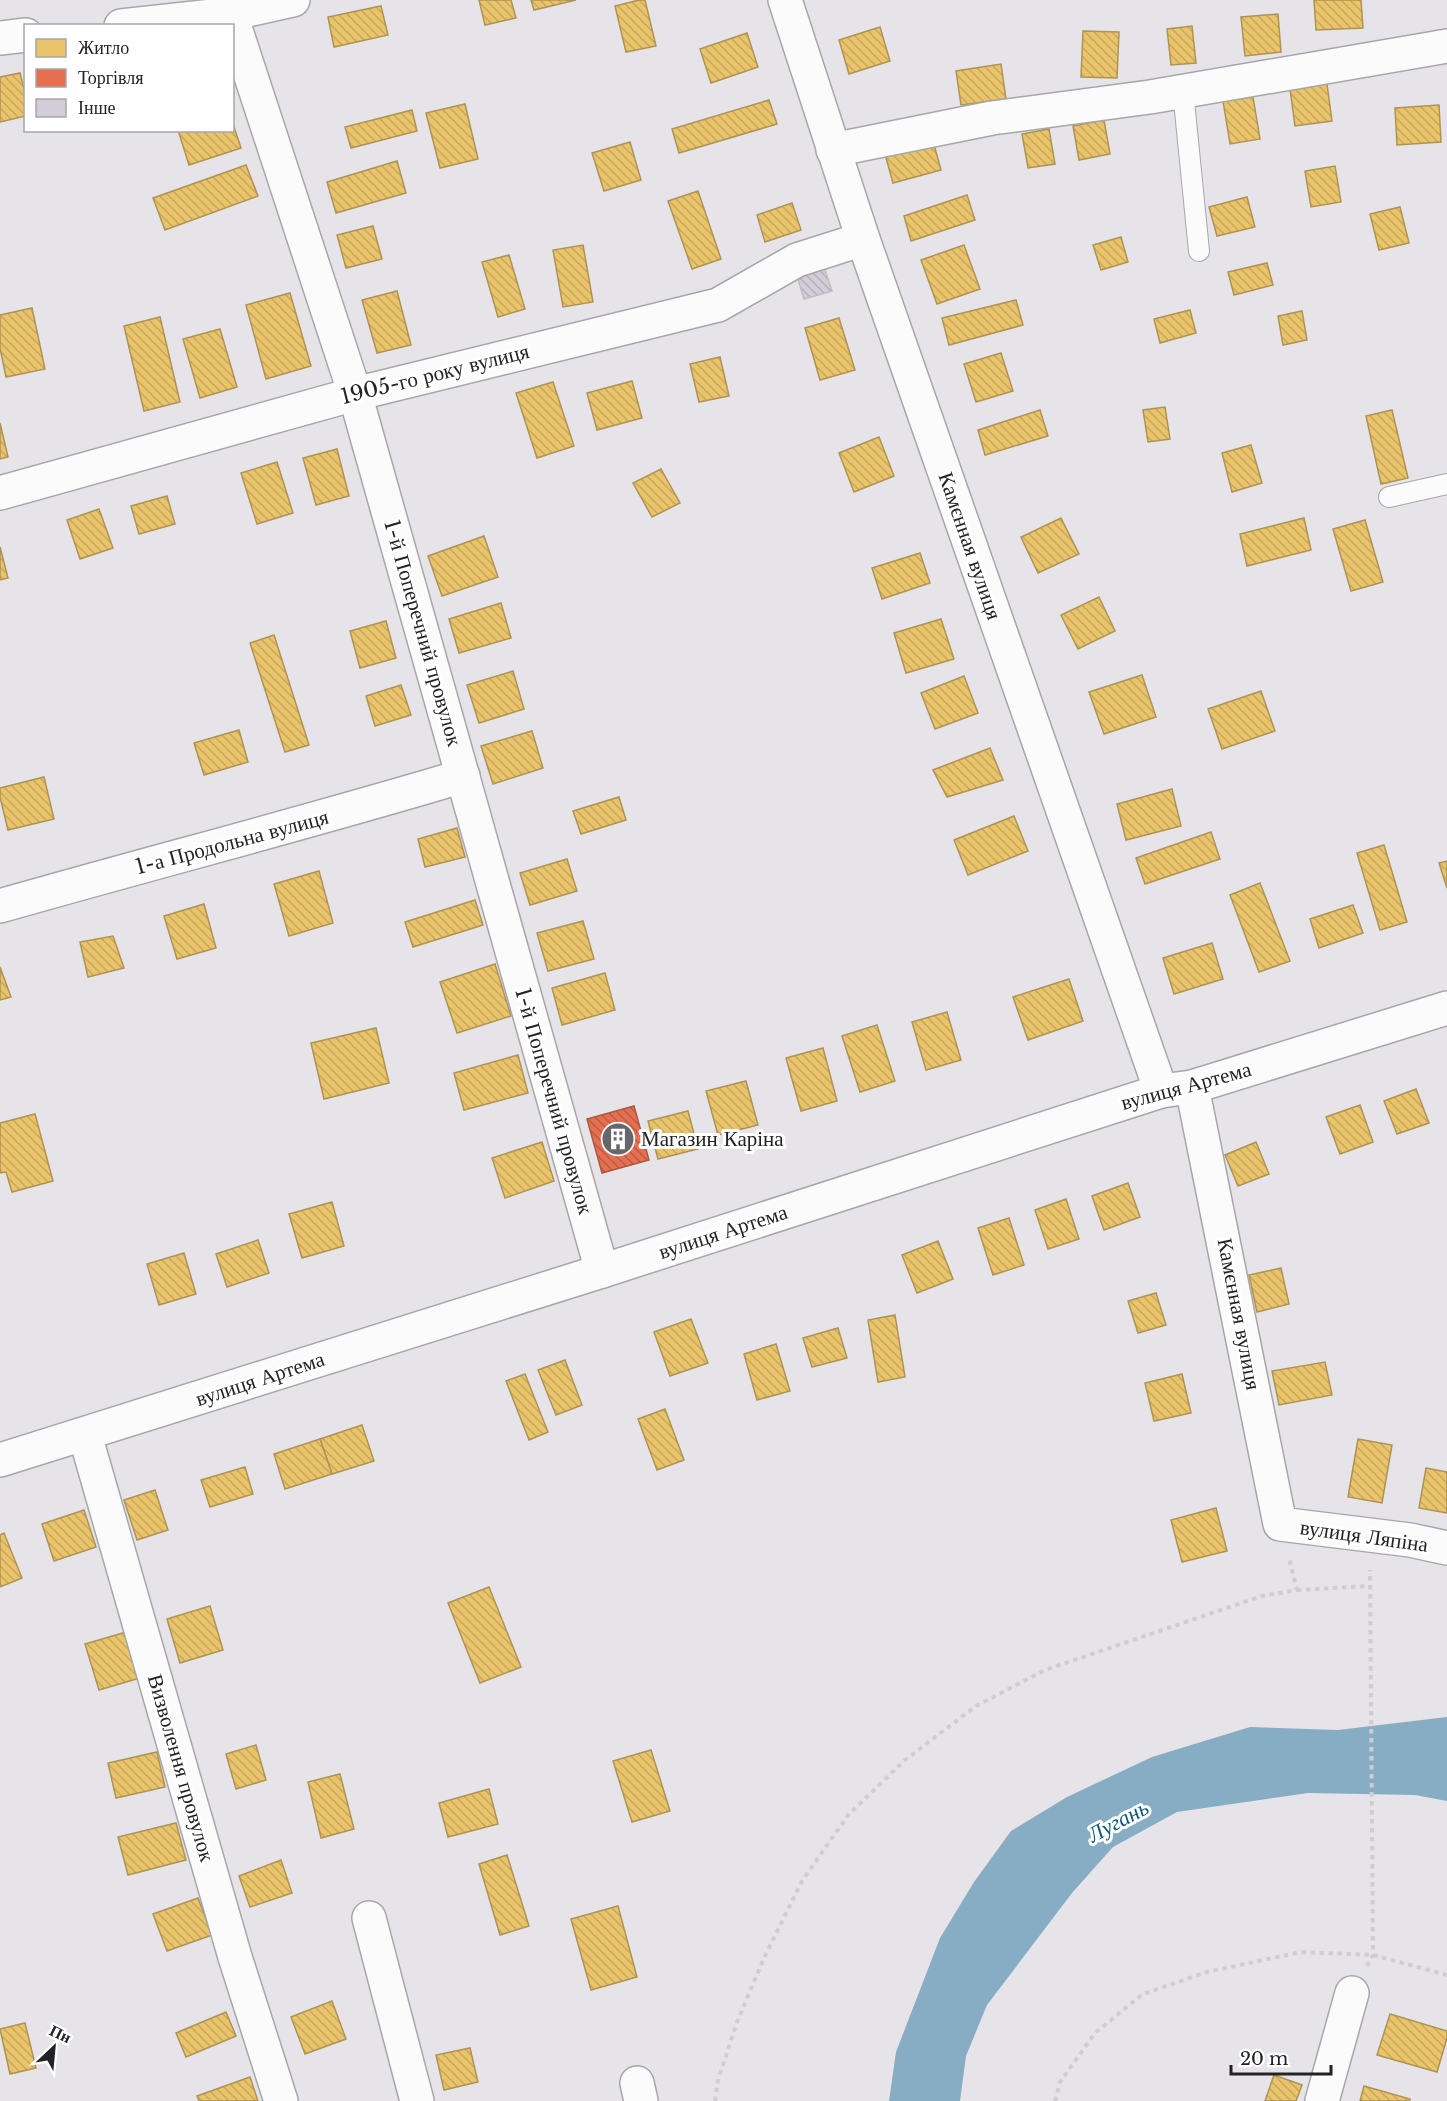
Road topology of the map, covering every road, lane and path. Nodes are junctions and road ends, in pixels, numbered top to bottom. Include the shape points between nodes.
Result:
1 (293, 0) edge
2 (784, 0) edge
3 (228, 7) edge
4 (132, 24) edge
5 (234, 24) edge
6 (234, 25) edge
7 (24, 35) edge
8 (0, 38) edge
9 (1447, 46) edge
10 (1183, 91) junction
11 (833, 150) junction
12 (862, 239) junction
13 (1199, 252) dead end
14 (355, 393) junction
15 (1447, 484) edge
16 (0, 493) edge
17 (1389, 497) dead end
18 (463, 776) junction
19 (0, 906) edge
20 (1447, 1008) edge
21 (1183, 1094) junction
22 (602, 1270) junction
23 (85, 1435) junction
24 (0, 1460) edge
25 (1280, 1524) junction
26 (1447, 1548) edge
27 (1297, 1590) junction
28 (369, 1918) dead end
29 (1372, 1955) junction
30 (1447, 1975) edge
31 (1352, 1993) dead end
32 (281, 2101) edge
33 (417, 2101) edge
34 (715, 2101) edge
35 (1055, 2101) edge
36 (1322, 2101) edge

1 - 3 street
2 - 11 street, Камєнная вулиця
3 - 4 street
3 - 5 street, 1-й Поперечний провулок
6 - 14 street, 1-й Поперечний провулок
7 - 8 street
9 - 10 street
10 - 11 street via 992,118
10 - 13 lane
11 - 12 street, Камєнная вулиця
12 - 14 street, 1905-го року вулиця via 797,260 718,305
12 - 21 street, Камєнная вулиця
14 - 16 street, 1905-го року вулиця
14 - 18 street, 1-й Поперечний провулок
15 - 17 lane
18 - 19 street, 1-а Продольна вулиця
18 - 22 street, 1-й Поперечний провулок
20 - 21 street, вулиця Артема
21 - 22 street, вулиця Артема
21 - 25 street, Камєнная вулиця
22 - 23 street, вулиця Артема
23 - 24 street, вулиця Артема
23 - 32 street, Визволення провулок via 232,1946
25 - 26 street, вулиця Ляпіна
25 - 27 path
27 - 29 path via 1369,1586
27 - 34 path via 1263,1596 1045,1670 976,1706 905,1760 849,1814 802,1881 737,2022
28 - 33 street
29 - 30 path
29 - 35 path via 1301,1952 1207,1972 1143,1994 1095,2033 1060,2082
31 - 36 street

